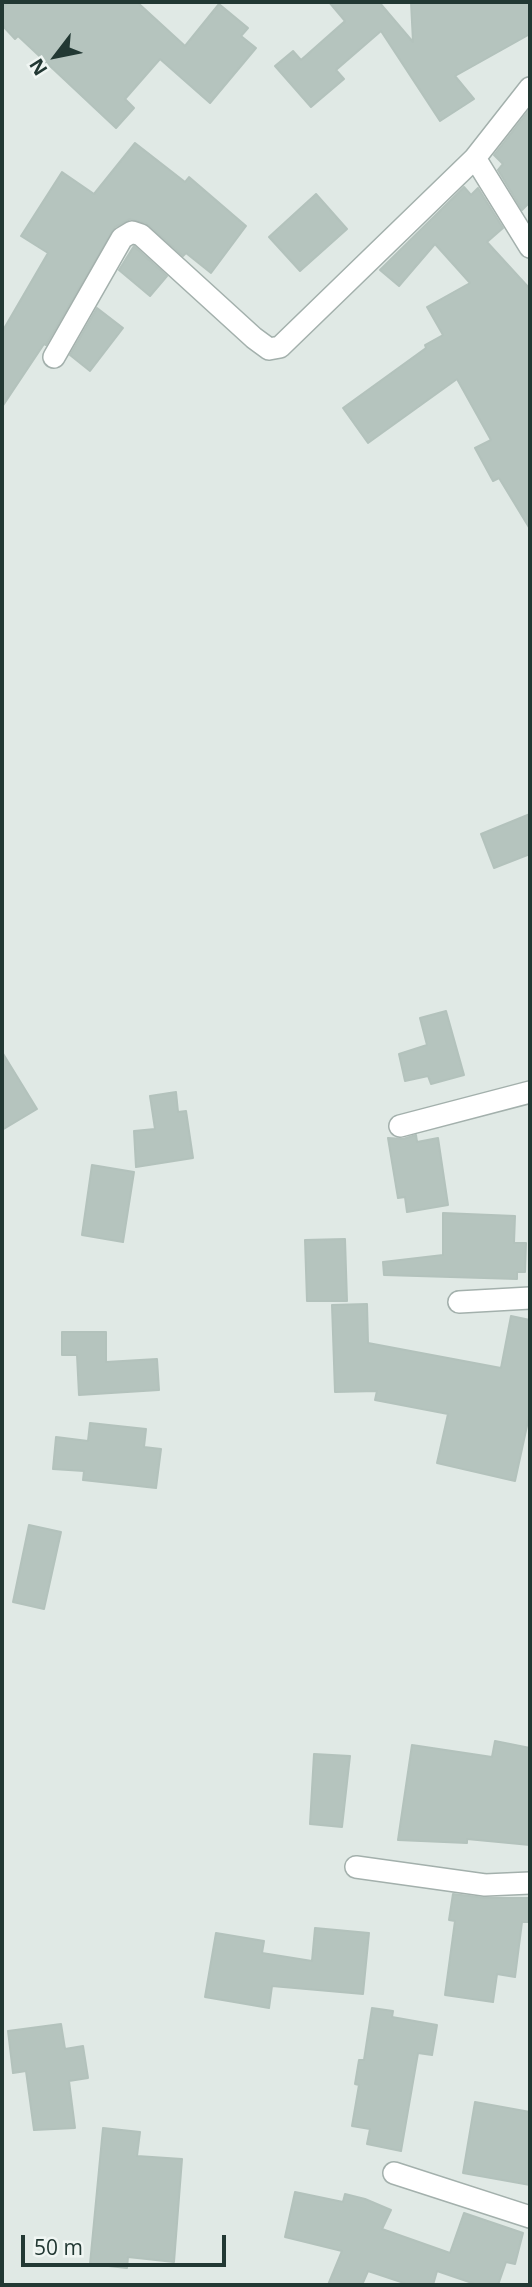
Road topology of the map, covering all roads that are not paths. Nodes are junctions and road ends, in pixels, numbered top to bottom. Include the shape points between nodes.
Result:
1 (530, 88) edge
2 (475, 158) junction
3 (530, 247) edge
4 (54, 357) dead end
5 (530, 1093) edge
6 (400, 1125) dead end
7 (530, 1298) edge
8 (459, 1302) dead end
9 (356, 1867) dead end
10 (530, 1882) edge
11 (394, 2173) dead end
12 (530, 2217) edge

1 - 2 street
2 - 3 street
2 - 4 street via 280,347 269,349 254,338 141,235 132,232 122,238
5 - 6 street
7 - 8 street
9 - 10 street via 485,1885
11 - 12 street

